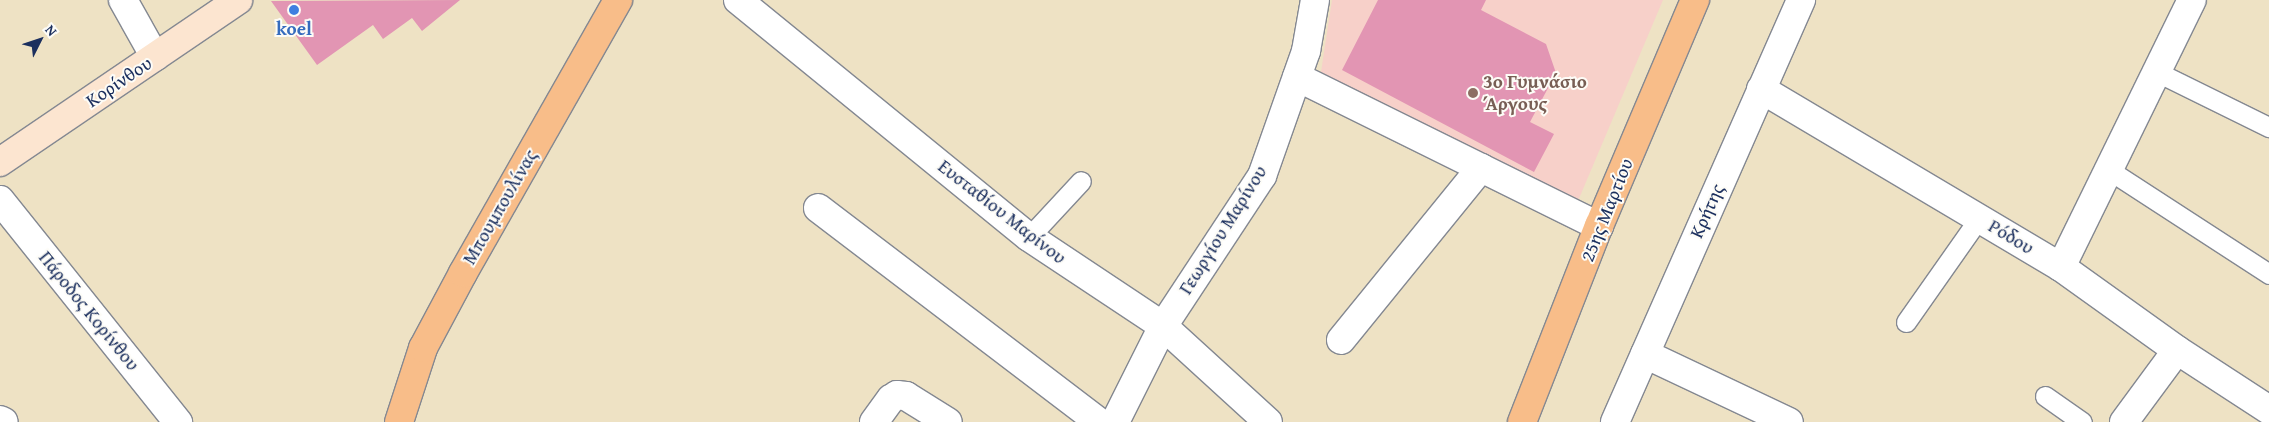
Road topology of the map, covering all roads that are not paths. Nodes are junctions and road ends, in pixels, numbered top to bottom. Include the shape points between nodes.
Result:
1 (123, 0) edge
2 (238, 0) edge
3 (618, 0) edge
4 (738, 0) edge
5 (1315, 0) edge
6 (1695, 0) edge
7 (1801, 0) edge
8 (2192, 0) edge
9 (155, 57) junction
10 (2157, 72) junction
11 (1297, 77) junction
12 (1760, 89) junction
13 (2269, 127) edge
14 (0, 162) edge
15 (1480, 168) junction
16 (2109, 170) junction
17 (1081, 181) dead end
18 (0, 200) edge
19 (818, 208) dead end
20 (1979, 218) junction
21 (1599, 226) junction
22 (1029, 237) junction
23 (2061, 267) junction
24 (2269, 274) edge
25 (1906, 322) dead end
26 (1163, 326) junction
27 (1341, 340) dead end
28 (2177, 350) junction
29 (1645, 354) junction
30 (2044, 396) dead end
31 (2269, 410) edge
32 (0, 420) edge
33 (4, 422) edge
34 (178, 422) edge
35 (399, 422) edge
36 (874, 422) edge
37 (948, 422) edge
38 (1099, 422) edge
39 (1115, 422) edge
40 (1268, 422) edge
41 (1522, 422) edge
42 (1615, 422) edge
43 (1789, 422) edge
44 (2082, 422) edge
45 (2124, 422) edge

1 - 9 street
2 - 9 main road, Κορίνθου
3 - 35 main road, Μπουμπουλίνας via 432,332
4 - 22 street, Ευσταθίου Μαρίνου
5 - 11 street, Γεωργίου Μαρίνου via 1306,51
6 - 21 main road, 25ης Μαρτίου
7 - 12 street, Κρήτης
8 - 10 street
9 - 14 main road, Κορίνθου
10 - 13 lane
10 - 16 street
11 - 15 street
11 - 26 street, Γεωργίου Μαρίνου via 1262,176
12 - 20 street, Ρόδου
12 - 29 street, Κρήτης
15 - 21 street
15 - 27 street
16 - 23 street
16 - 24 lane
17 - 22 lane
18 - 34 street, Πάροδος Κορίνθου
19 - 38 street
20 - 23 street, Ρόδου
20 - 25 lane
21 - 41 main road, 25ης Μαρτίου
22 - 26 street, Ευσταθίου Μαρίνου
23 - 28 street, Ρόδου
26 - 39 street, Γεωργίου Μαρίνου
26 - 40 street, Ευσταθίου Μαρίνου
28 - 31 street, Ρόδου
28 - 45 street
29 - 42 street, Κρήτης
29 - 43 street
30 - 44 lane
32 - 33 street
36 - 37 street via 897,395 906,396

